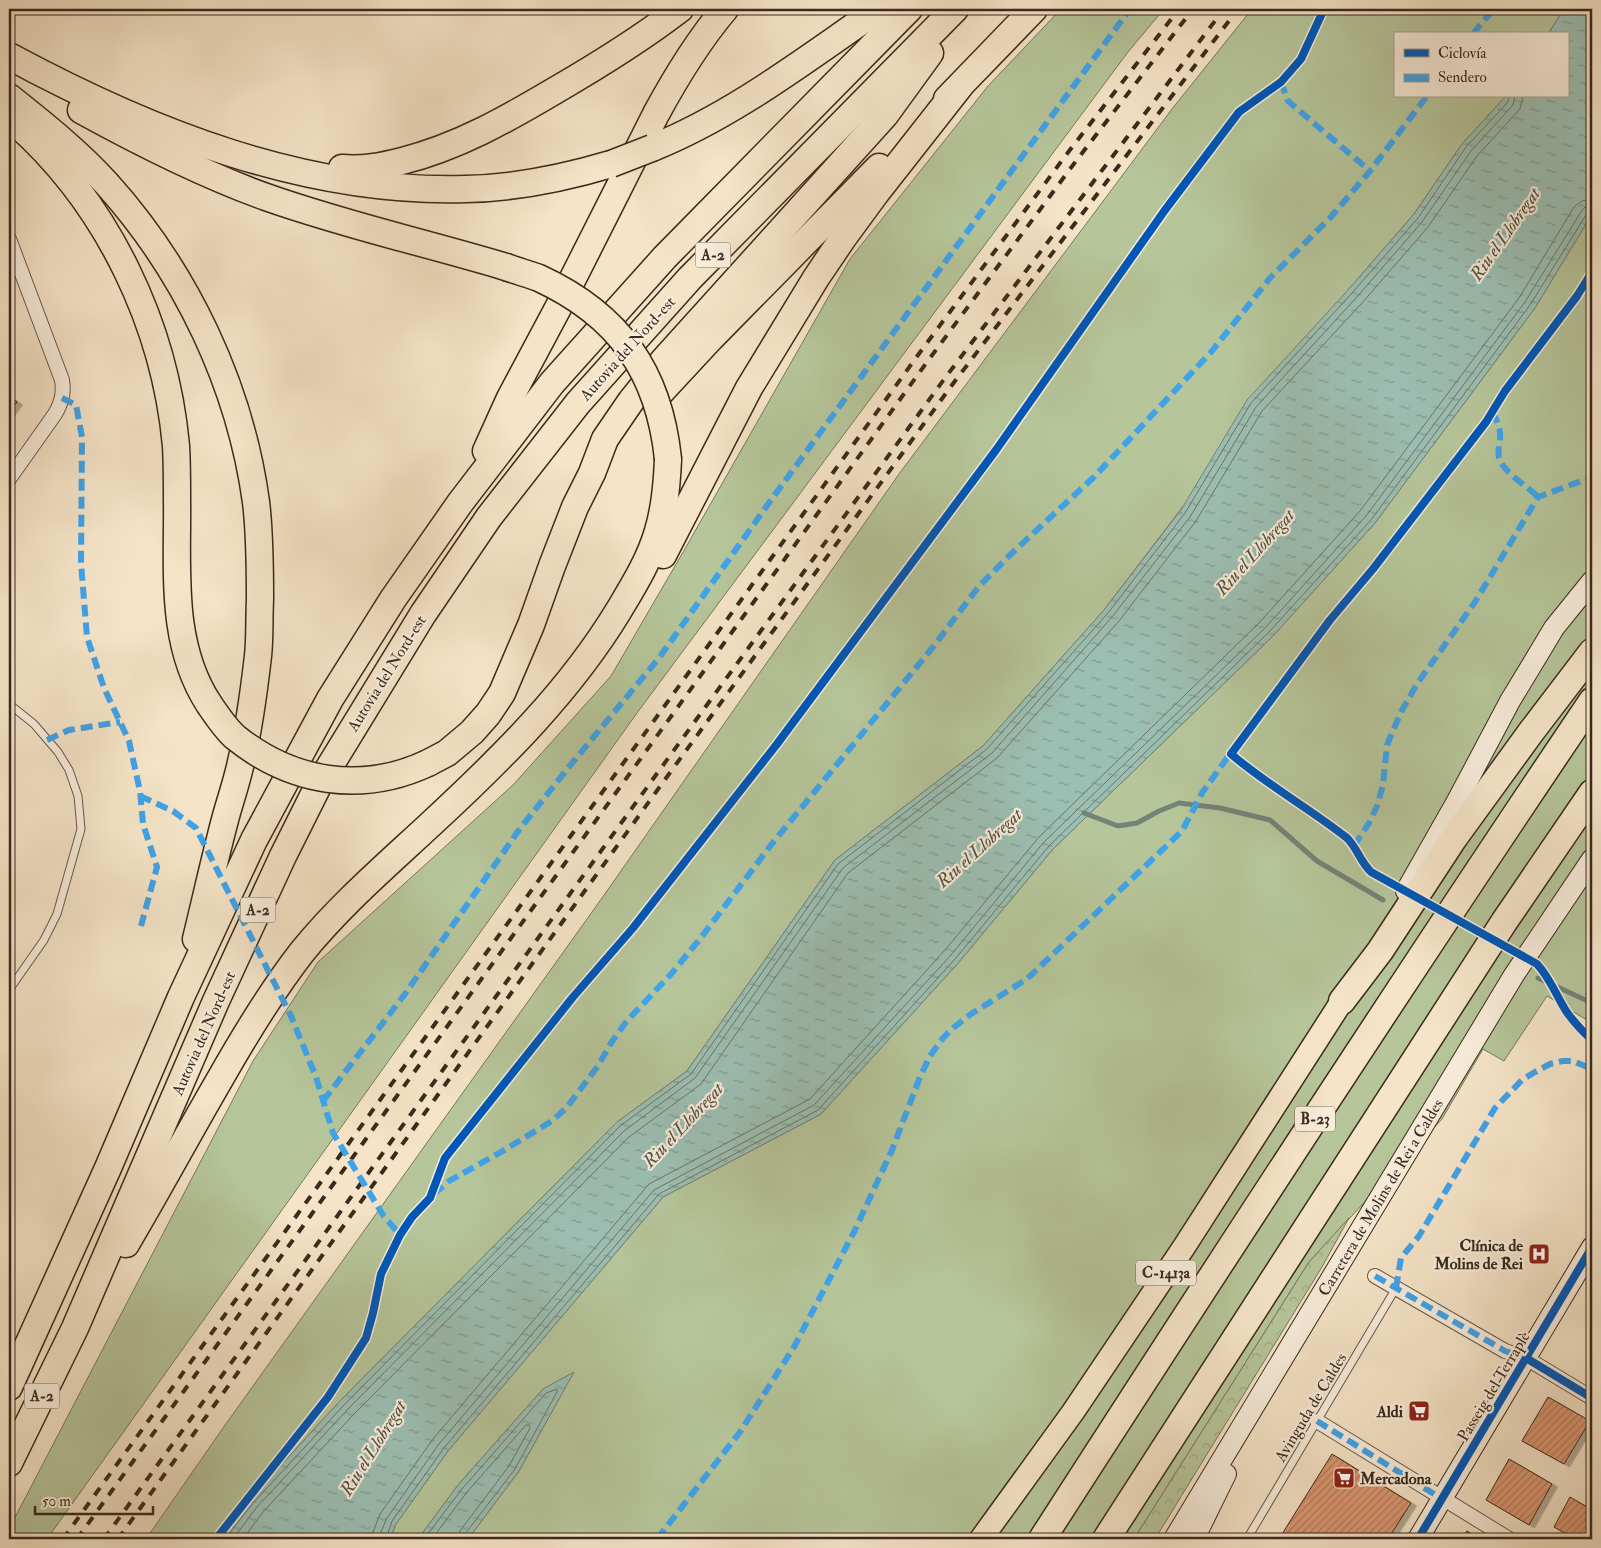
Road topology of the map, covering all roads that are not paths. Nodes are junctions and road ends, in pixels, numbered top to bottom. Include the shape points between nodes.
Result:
1 (680, 9) edge
2 (726, 9) edge
3 (878, 9) edge
4 (909, 9) edge
5 (954, 9) edge
6 (960, 9) edge
7 (1034, 9) edge
8 (9, 56) edge
9 (9, 71) edge
10 (960, 86) junction
11 (9, 97) edge
12 (9, 117) edge
13 (196, 140) junction
14 (9, 239) edge
15 (592, 473) junction
16 (9, 479) edge
17 (468, 491) junction
18 (1592, 581) edge
19 (1592, 652) edge
20 (1592, 701) edge
21 (9, 704) edge
22 (1592, 793) edge
23 (434, 821) junction
24 (1592, 859) edge
25 (9, 990) edge
26 (181, 997) junction
27 (1342, 1001) junction
28 (1592, 1248) edge
29 (1375, 1276) dead end
30 (1396, 1288) junction
31 (75, 1328) junction
32 (1282, 1358) junction
33 (1526, 1358) junction
34 (9, 1387) edge
35 (1592, 1398) edge
36 (1317, 1421) junction
37 (9, 1463) edge
38 (1442, 1499) junction
39 (982, 1539) edge
40 (1042, 1539) edge
41 (1106, 1539) edge
42 (1174, 1539) edge
43 (1194, 1539) edge
44 (1247, 1539) edge
45 (1418, 1539) edge
46 (1509, 1539) edge

1 - 13 highway via 529,106 430,154 371,168 349,169 321,167
2 - 17 highway via 670,88 510,398
3 - 13 highway, bridge via 714,118 668,142 611,164 560,177 509,186 408,188 336,180 246,158
4 - 17 highway, Autovia del Nord-est / A-2 via 665,257 552,383
5 - 31 highway, Autovia del Nord-est / A-2 via 690,278 578,403 490,517 422,614 319,784 283,856 216,1001
6 - 15 highway via 885,115 663,361 631,401 606,439
7 - 10 highway
8 - 13 highway via 102,103
9 - 23 highway, bridge via 150,147 256,193 538,278 600,315 633,352 658,404 666,434 668,459 664,506 657,534 642,569 587,658 522,735
10 - 15 highway via 710,339
10 - 23 highway via 876,193 816,278 749,388 644,592 595,667 529,745
11 - 26 highway via 106,183 171,270 221,367 251,474 260,554 257,662 241,762
12 - 15 highway, bridge via 48,155 81,195 121,259 144,308 168,394 176,446 176,580 185,650 201,693 221,722 235,736 272,761 308,775 334,780 384,778 428,764 472,732 502,693 531,626 575,507
14 - 16 street via 64,391 56,414
17 - 26 highway, Autovia del Nord-est / A-2 via 393,599 330,699 254,840
18 - 27 main road, C-1413a via 1554,628 1510,701
19 - 27 highway via 1454,838 1380,951
20 - 40 highway, B-23 via 1228,1250
21 - 25 lane via 34,724 58,752 78,796 81,829 57,914 44,940
22 - 41 highway via 1504,922
23 - 31 highway via 326,923 267,1000 159,1190
24 - 32 main road, Carretera de Molins de Rei a Caldes via 1514,975
26 - 34 highway, Autovia del Nord-est / A-2
27 - 39 main road, C-1413a via 1184,1247 1073,1412
28 - 33 main road, Passeig del Terraplè
29 - 30 street
30 - 33 street via 1505,1351
30 - 36 lane, Avinguda de Caldes
31 - 37 highway, Autovia del Nord-est / A-2
32 - 42 main road, Carretera de Molins de Rei a Caldes
32 - 43 main road
33 - 35 street
33 - 38 main road, Passeig del Terraplè
36 - 38 street
36 - 44 lane, Avinguda de Caldes
38 - 45 main road, Passeig del Terraplè
38 - 46 street

